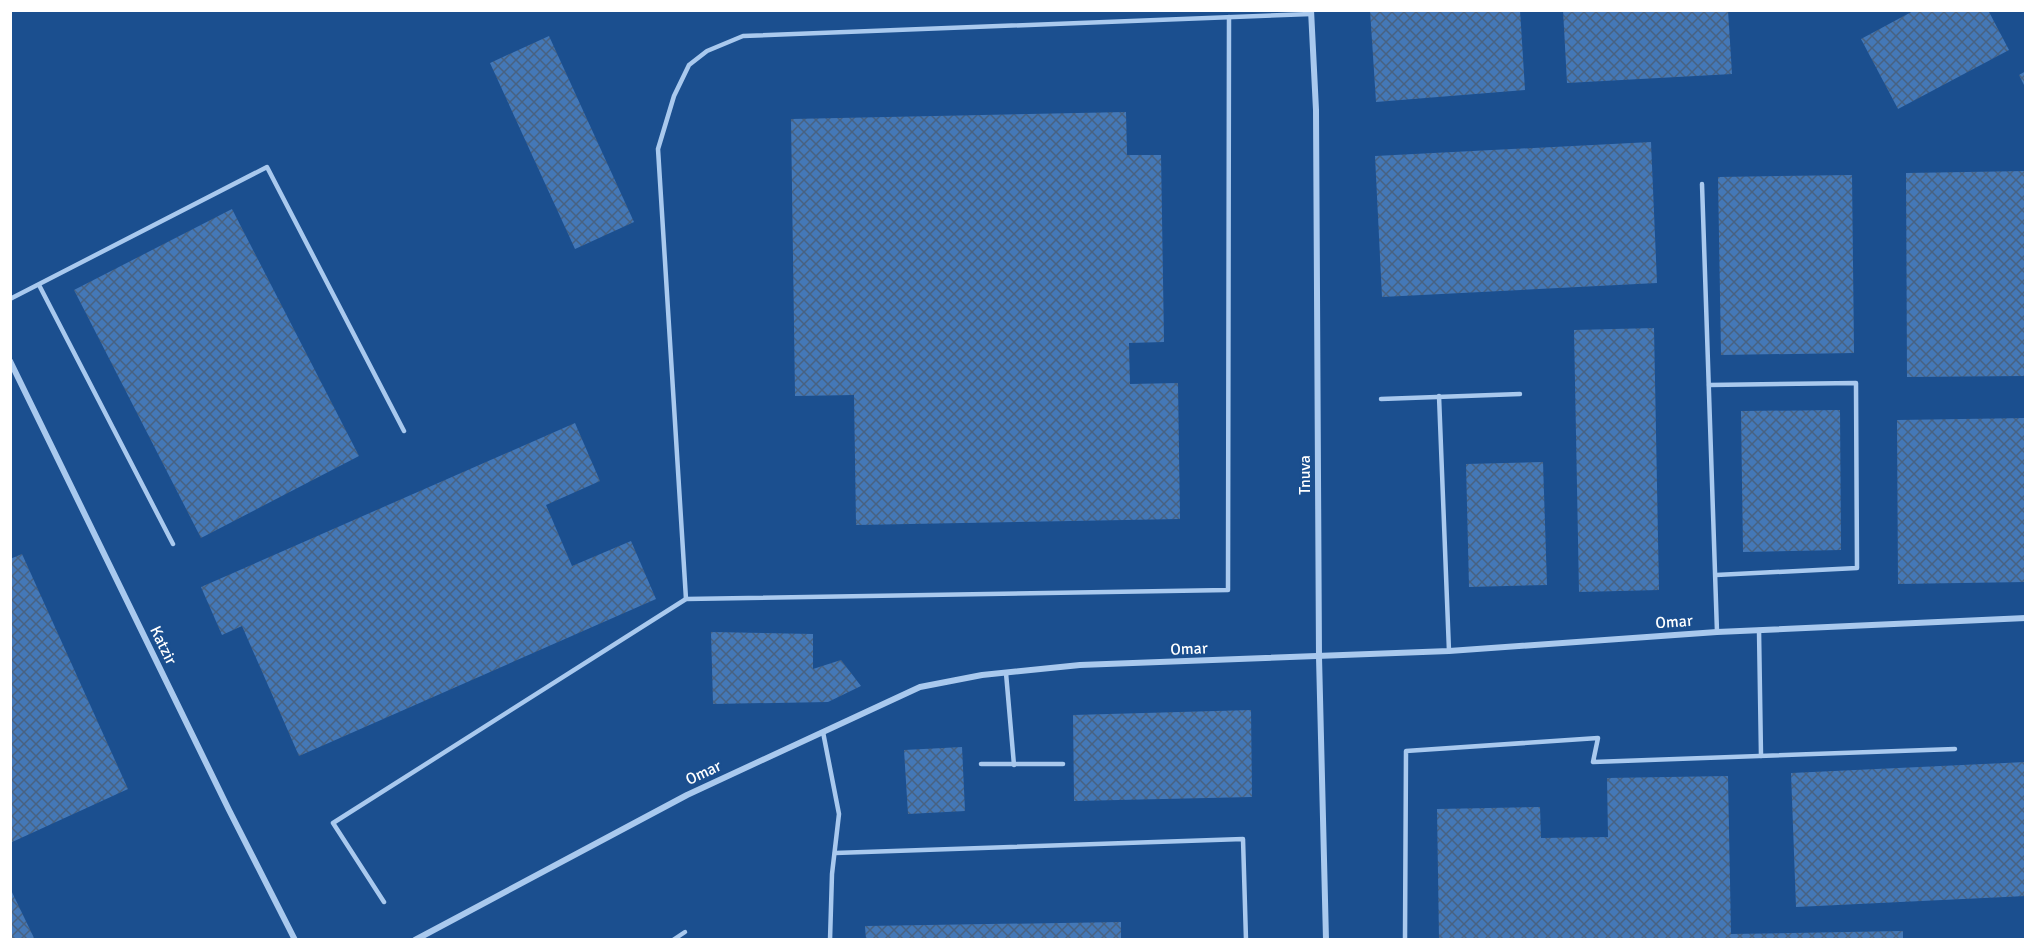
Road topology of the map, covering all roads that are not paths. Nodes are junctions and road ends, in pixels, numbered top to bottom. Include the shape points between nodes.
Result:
1 (1311, 12) edge
2 (1229, 17) junction
3 (1702, 184) dead end
4 (39, 285) junction
5 (10, 299) edge
6 (10, 361) edge
7 (1709, 385) junction
8 (1520, 394) dead end
9 (1439, 396) junction
10 (1381, 399) dead end
11 (404, 431) dead end
12 (173, 544) dead end
13 (1716, 575) junction
14 (686, 599) junction
15 (2025, 618) edge
16 (1759, 630) junction
17 (1718, 632) junction
18 (1449, 651) junction
19 (1319, 657) junction
20 (1006, 673) junction
21 (823, 732) junction
22 (1955, 749) dead end
23 (1761, 756) junction
24 (981, 764) dead end
25 (1063, 764) dead end
26 (1014, 765) junction
27 (835, 853) junction
28 (384, 902) dead end
29 (685, 932) dead end
30 (295, 939) edge
31 (415, 939) edge
32 (673, 939) edge
33 (830, 939) edge
34 (1246, 939) edge
35 (1326, 939) edge
36 (1405, 939) edge

1 - 2 lane
1 - 19 street, Tnuva via 1316,110
2 - 14 lane via 743,36 707,51 689,65 674,96 658,149
2 - 14 lane via 1228,590
3 - 7 lane
4 - 5 lane
4 - 11 lane via 267,167
4 - 12 lane
6 - 30 street, Katzir
7 - 13 lane
7 - 13 lane via 1856,383 1857,568
8 - 9 lane
9 - 10 lane
9 - 18 lane
13 - 17 lane
14 - 28 lane via 333,823
15 - 16 street, Omar
16 - 17 street, Omar
16 - 23 lane
17 - 18 street, Omar
18 - 19 street, Omar
19 - 20 street, Omar via 1080,665
19 - 35 street, Tnuva
20 - 21 street, Omar via 920,687
20 - 26 lane
21 - 27 lane via 839,813
21 - 31 street, Omar via 687,795
22 - 23 lane
23 - 36 lane via 1593,762 1598,738 1406,751
24 - 26 lane
25 - 26 lane
27 - 33 lane
27 - 34 lane via 1243,839
29 - 32 lane

